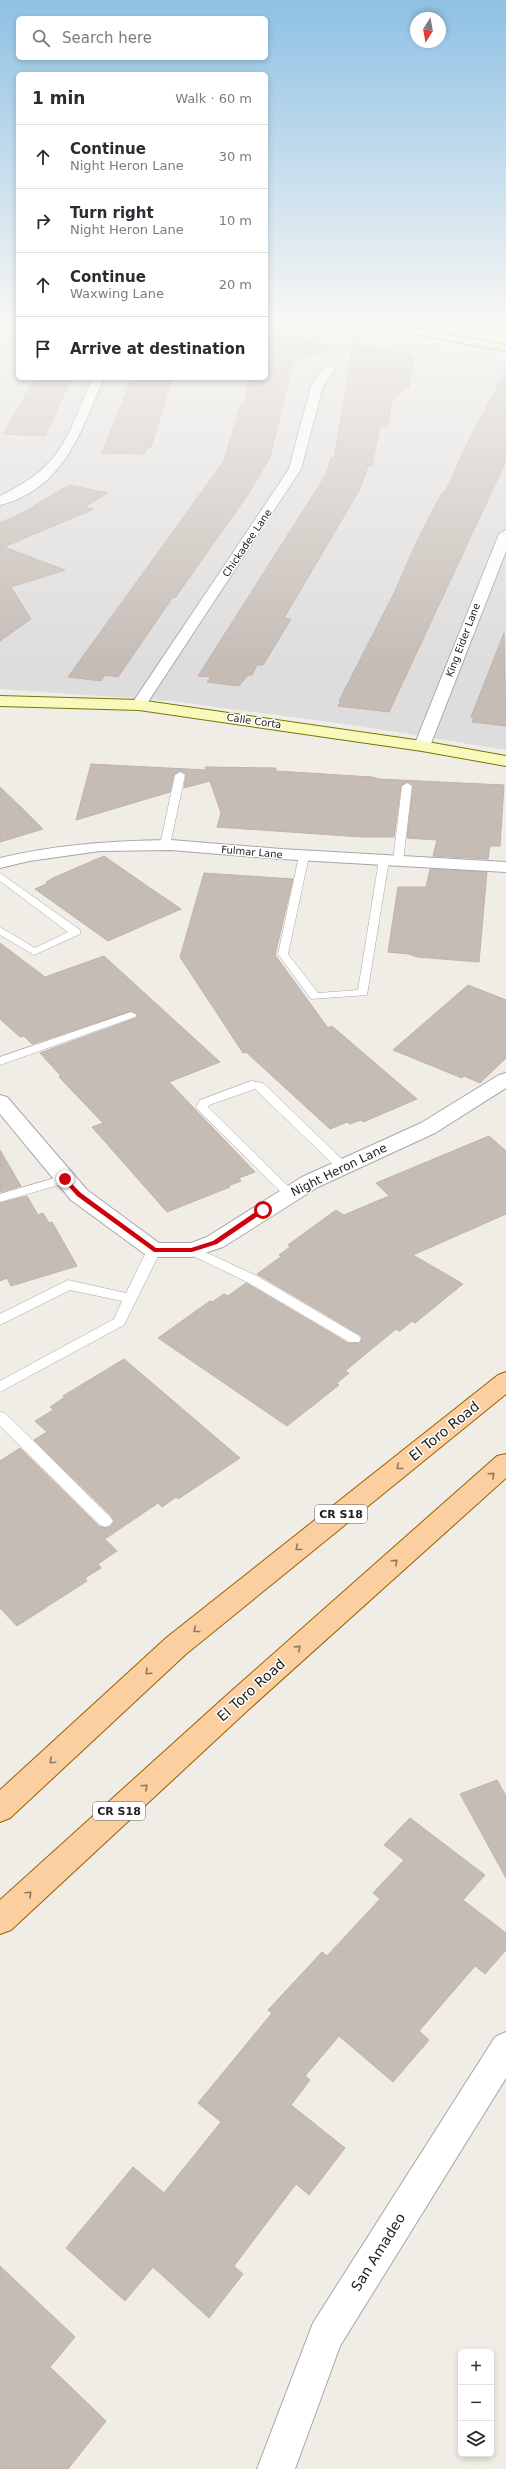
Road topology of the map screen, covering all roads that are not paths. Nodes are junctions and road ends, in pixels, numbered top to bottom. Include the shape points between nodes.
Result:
1 (73, 434) edge
2 (305, 434) edge
3 (0, 501) edge
4 (506, 534) edge
5 (0, 701) edge
6 (139, 705) junction
7 (422, 746) junction
8 (506, 761) edge
9 (180, 774) dead end
10 (407, 786) dead end
11 (165, 845) junction
12 (304, 856) junction
13 (391, 860) junction
14 (0, 863) edge
15 (506, 867) edge
16 (0, 876) edge
17 (0, 930) edge
18 (131, 1015) dead end
19 (0, 1062) edge
20 (506, 1079) edge
21 (0, 1101) edge
22 (342, 1166) junction
23 (65, 1179) junction
24 (290, 1194) junction
25 (0, 1198) edge
26 (154, 1250) junction
27 (192, 1250) junction
28 (129, 1298) junction
29 (0, 1320) edge
30 (354, 1339) dead end
31 (506, 1382) edge
32 (0, 1387) edge
33 (0, 1417) edge
34 (506, 1463) edge
35 (104, 1521) dead end
36 (0, 1809) edge
37 (0, 1920) edge
38 (506, 2048) edge
39 (276, 2469) edge

1 - 3 street via 64,454 49,473
2 - 6 street, Chickadee Lane via 296,469
4 - 7 street, King Eider Lane
5 - 6 street, Calle Corta
6 - 7 street, Calle Corta
7 - 8 street, Calle Corta
9 - 11 lane
10 - 13 lane
11 - 12 street, Fulmar Lane
11 - 14 street, Fulmar Lane via 100,846 29,856
12 - 13 street, Fulmar Lane
12 - 13 lane via 283,954 315,996 362,993
13 - 15 street, Fulmar Lane
16 - 17 lane via 76,932 34,952
18 - 19 lane
20 - 22 street, Night Heron Lane via 428,1128
21 - 23 street
22 - 24 street, Night Heron Lane
22 - 24 lane via 259,1086 251,1085 204,1103 202,1108
23 - 25 lane
23 - 26 street via 79,1195
24 - 27 street, Night Heron Lane via 215,1242
26 - 27 street, Night Heron Lane
26 - 28 lane
27 - 30 lane via 252,1279
28 - 29 lane via 68,1285
28 - 32 lane via 119,1322
31 -> 36 main road, El Toro Road / CR S18 via 176,1646
33 - 35 lane
37 -> 34 main road, El Toro Road / CR S18 via 238,1702
38 - 39 street, San Amadeo via 326,2336

